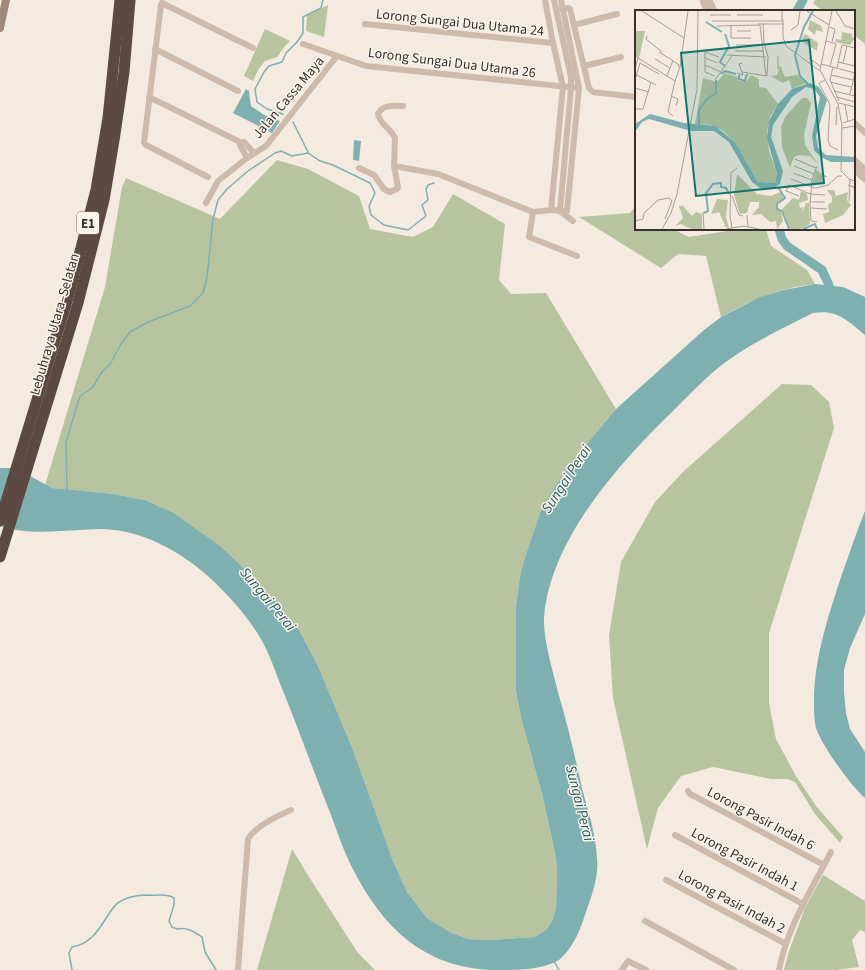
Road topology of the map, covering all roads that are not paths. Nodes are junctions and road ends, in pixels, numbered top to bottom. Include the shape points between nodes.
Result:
1 (6, 0) edge
2 (120, 0) edge
3 (130, 0) edge
4 (545, 0) edge
5 (554, 0) edge
6 (561, 0) edge
7 (703, 0) edge
8 (709, 0) edge
9 (562, 9) junction
10 (706, 10) edge
11 (714, 10) edge
12 (617, 14) dead end
13 (365, 24) dead end
14 (574, 25) junction
15 (0, 28) edge
16 (553, 43) junction
17 (303, 44) dead end
18 (253, 48) dead end
19 (155, 49) junction
20 (337, 56) junction
21 (621, 57) dead end
22 (584, 66) junction
23 (563, 87) junction
24 (571, 88) junction
25 (579, 88) junction
26 (238, 91) dead end
27 (149, 97) junction
28 (635, 97) edge
29 (403, 106) dead end
30 (856, 124) dead end
31 (865, 133) edge
32 (240, 142) junction
33 (254, 153) junction
34 (247, 158) junction
35 (855, 161) edge
36 (394, 166) junction
37 (359, 168) dead end
38 (855, 170) edge
39 (865, 170) edge
40 (208, 177) dead end
41 (865, 179) edge
42 (206, 203) dead end
43 (551, 210) junction
44 (560, 211) junction
45 (533, 212) junction
46 (573, 221) dead end
47 (577, 256) dead end
48 (30, 442) junction
49 (0, 521) edge
50 (0, 557) edge
51 (688, 791) dead end
52 (291, 810) dead end
53 (675, 835) dead end
54 (831, 852) dead end
55 (824, 865) junction
56 (666, 880) dead end
57 (803, 904) junction
58 (645, 921) dead end
59 (786, 944) junction
60 (238, 970) edge
61 (622, 970) edge
62 (646, 970) edge
63 (734, 970) edge
64 (779, 970) edge

1 - 15 main road
2 - 48 highway, Lebuhraya Utara–Selatan / E1 via 108,118 96,190
3 - 48 highway, Lebuhraya Utara–Selatan / E1 via 123,80 104,200 78,303
4 - 16 street
5 - 24 street via 571,77
6 - 9 street
7 - 10 street
8 - 11 street
9 - 14 street via 570,9
9 - 25 street
12 - 14 street
13 - 16 street, Lorong Sungai Dua Utama 24
14 - 22 street
16 - 23 street
17 - 20 street, Lorong Sungai Dua Utama 26
18 - 19 street via 162,4
19 - 26 street
19 - 27 street
20 - 23 street, Lorong Sungai Dua Utama 26 via 366,66
20 - 33 street, Jalan Cassa Maya via 266,146
21 - 22 street
22 - 28 street via 589,88 593,92
23 - 24 street, Lorong Sungai Dua Utama 26
23 - 43 street
24 - 25 street, Lorong Sungai Dua Utama 26
24 - 44 street
25 - 44 street via 568,209
27 - 32 street
27 - 40 street via 144,142 146,145
29 - 36 street via 388,106 378,114 380,122 395,138
30 - 31 street
32 - 33 street via 244,142
32 - 34 street
33 - 34 street, Jalan Cassa Maya
34 - 42 street, Jalan Cassa Maya via 218,181
35 - 39 street
36 - 37 street via 398,187 390,192 384,189 374,175
36 - 45 street via 438,174
38 - 41 street
43 - 44 street
43 - 45 street
44 - 46 street
45 - 47 street via 529,237
48 - 49 highway, Lebuhraya Utara–Selatan / E1
48 - 50 highway, Lebuhraya Utara–Selatan / E1
51 - 55 street, Lorong Pasir Indah 6
52 - 60 street via 266,822 248,838
53 - 57 street, Lorong Pasir Indah 1
54 - 55 street
55 - 57 street
56 - 59 street, Lorong Pasir Indah 2
57 - 59 street
58 - 63 street
59 - 64 street
61 - 62 street via 628,961

